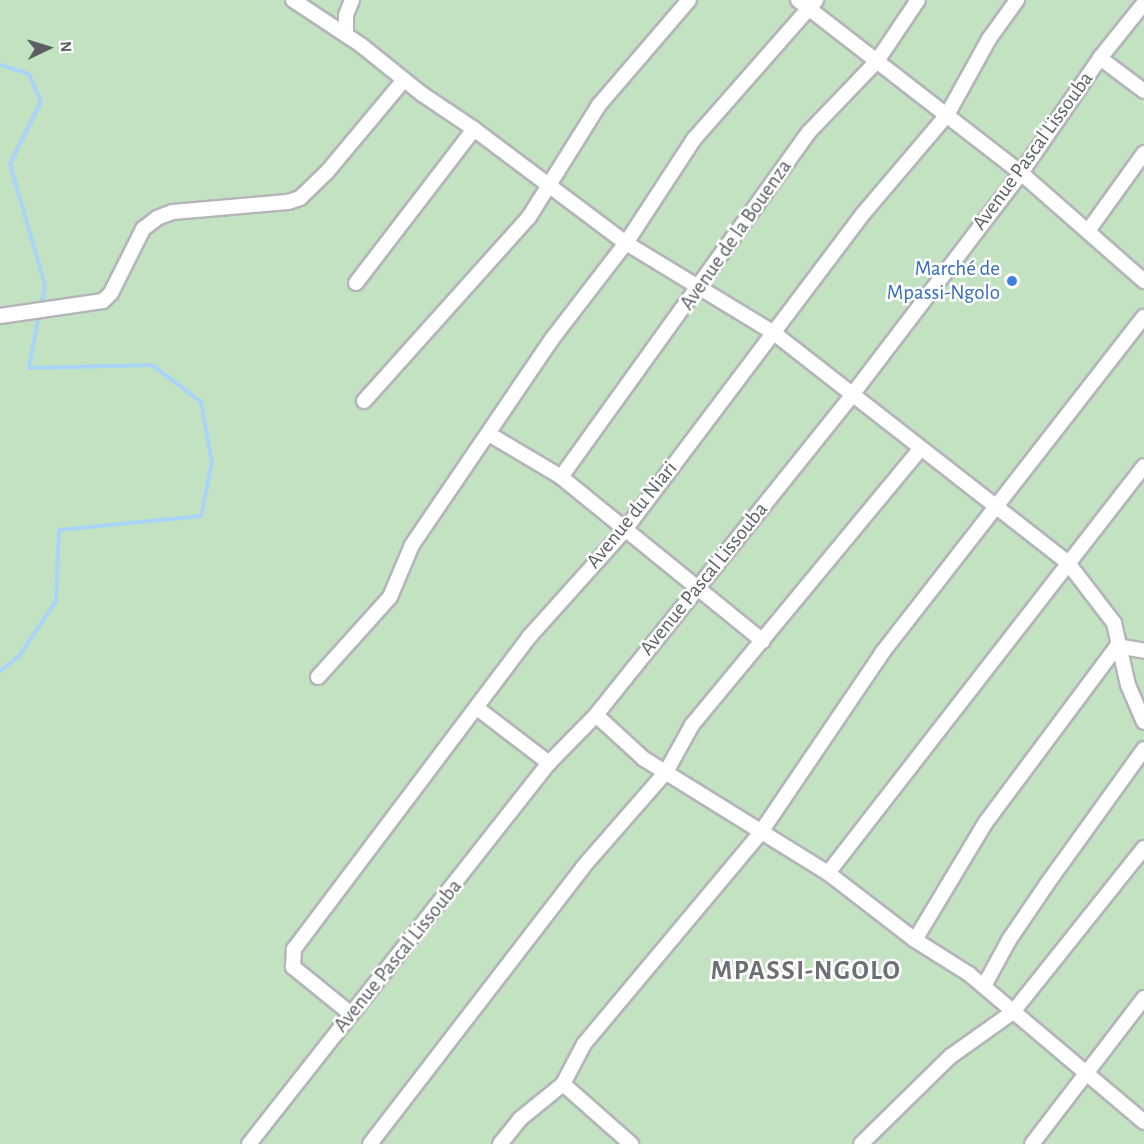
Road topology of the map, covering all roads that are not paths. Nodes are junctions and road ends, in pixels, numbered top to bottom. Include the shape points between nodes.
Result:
1 (293, 0) edge
2 (352, 0) edge
3 (688, 0) edge
4 (798, 0) edge
5 (918, 0) edge
6 (1017, 0) edge
7 (1144, 3) edge
8 (813, 4) edge
9 (346, 34) junction
10 (1100, 58) junction
11 (877, 61) junction
12 (404, 80) junction
13 (1144, 91) edge
14 (947, 115) junction
15 (474, 129) junction
16 (1144, 153) edge
17 (1021, 173) junction
18 (548, 188) junction
19 (1088, 231) junction
20 (626, 243) junction
21 (1144, 281) edge
22 (356, 283) dead end
23 (698, 286) junction
24 (0, 316) edge
25 (1144, 317) edge
26 (774, 333) junction
27 (852, 395) junction
28 (364, 401) dead end
29 (489, 434) junction
30 (920, 449) junction
31 (1144, 466) edge
32 (561, 477) junction
33 (997, 505) junction
34 (624, 531) junction
35 (1068, 563) junction
36 (696, 588) junction
37 (763, 641) junction
38 (1117, 646) junction
39 (1144, 651) edge
40 (318, 677) dead end
41 (477, 708) junction
42 (597, 715) junction
43 (1144, 722) edge
44 (1144, 749) edge
45 (549, 763) junction
46 (666, 772) junction
47 (761, 832) junction
48 (1144, 848) edge
49 (828, 873) junction
50 (915, 940) junction
51 (984, 986) junction
52 (1144, 998) edge
53 (1013, 1012) junction
54 (351, 1014) junction
55 (1089, 1074) junction
56 (563, 1084) junction
57 (1144, 1122) edge
58 (629, 1143) edge
59 (249, 1144) edge
60 (370, 1144) edge
61 (500, 1144) edge
62 (861, 1144) edge
63 (1032, 1144) edge

1 - 9 street
2 - 9 street via 346,15
3 - 18 street via 599,105
4 - 8 street
5 - 11 street, Avenue de la Bouenza
6 - 14 street, Avenue du Niari via 989,39
7 - 10 street, Avenue Pascal Lissouba
8 - 11 street
8 - 20 street via 694,140
9 - 12 street
10 - 13 street
10 - 17 street, Avenue Pascal Lissouba
11 - 14 street
11 - 23 street, Avenue de la Bouenza via 809,132
12 - 15 street
12 - 24 street via 327,172 300,198 173,212 157,218 143,229 111,293 103,301
14 - 17 street
14 - 26 street, Avenue du Niari via 863,214
15 - 18 street
15 - 22 street
16 - 19 street
17 - 19 street
17 - 27 street, Avenue Pascal Lissouba
18 - 20 street
18 - 28 street via 511,238
19 - 21 street
20 - 23 street
20 - 29 street via 552,339
23 - 26 street
23 - 32 street, Avenue de la Bouenza
25 - 33 street
26 - 27 street
26 - 34 street, Avenue du Niari
27 - 30 street
27 - 36 street, Avenue Pascal Lissouba
29 - 32 street
29 - 40 street via 412,544 390,597
30 - 33 street
30 - 37 street
31 - 35 street
32 - 34 street
33 - 35 street
33 - 47 street via 882,653
34 - 36 street
34 - 41 street, Avenue du Niari via 529,637
35 - 38 street via 1114,623
35 - 49 street
36 - 37 street
36 - 42 street, Avenue Pascal Lissouba
37 - 46 street via 692,725
38 - 39 street
38 - 43 street
38 - 50 street via 986,822
41 - 45 street
41 - 54 street, Avenue du Niari via 294,949 293,967
42 - 45 street, Avenue Pascal Lissouba
42 - 46 street via 626,744
44 - 51 street via 1009,940
45 - 54 street, Avenue Pascal Lissouba
46 - 47 street via 694,786
46 - 60 street via 584,867
47 - 49 street
47 - 56 street via 584,1044
48 - 53 street
49 - 50 street
50 - 51 street
51 - 53 street
52 - 55 street
53 - 55 street
53 - 62 street via 951,1056
54 - 59 street, Avenue Pascal Lissouba
55 - 57 street
55 - 63 street
56 - 58 street
56 - 61 street via 520,1119

